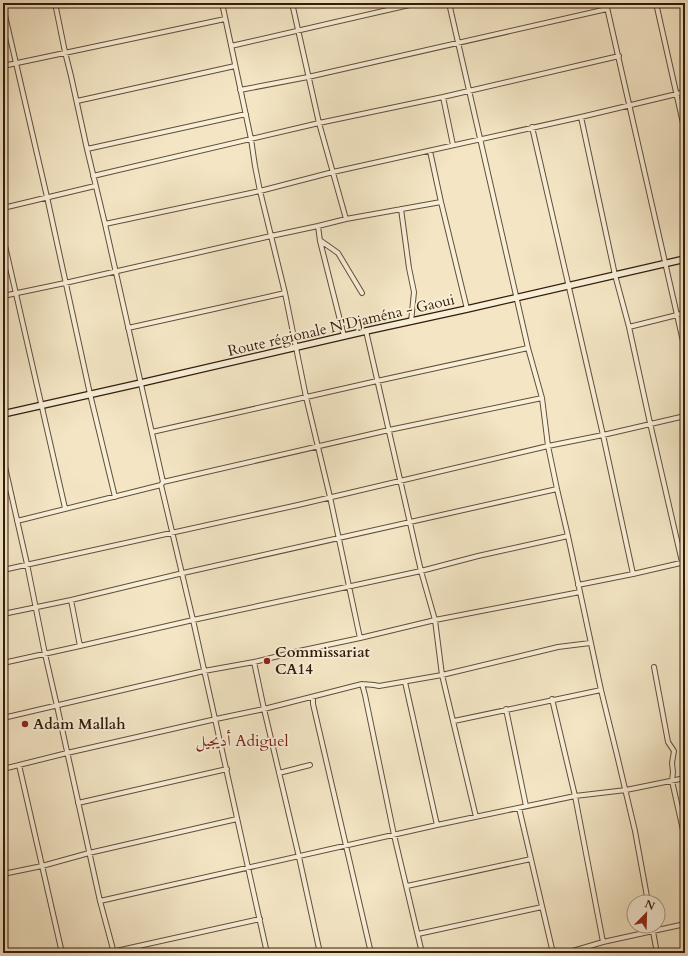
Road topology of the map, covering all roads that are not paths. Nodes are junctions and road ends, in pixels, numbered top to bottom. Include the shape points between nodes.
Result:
1 (65, 3) edge
2 (222, 3) edge
3 (292, 3) edge
4 (418, 3) edge
5 (449, 3) edge
6 (606, 3) edge
7 (656, 3) edge
8 (55, 4) edge
9 (3, 7) edge
10 (607, 9) junction
11 (225, 19) junction
12 (298, 30) junction
13 (458, 43) junction
14 (231, 46) junction
15 (65, 52) junction
16 (619, 56) junction
17 (16, 63) junction
18 (3, 66) edge
19 (235, 66) junction
20 (308, 77) junction
21 (240, 90) junction
22 (469, 90) junction
23 (685, 92) edge
24 (676, 94) junction
25 (443, 97) junction
26 (77, 101) junction
27 (630, 105) junction
28 (246, 114) junction
29 (581, 117) junction
30 (320, 123) junction
31 (532, 127) junction
32 (685, 132) edge
33 (251, 139) junction
34 (480, 139) junction
35 (453, 145) junction
36 (87, 149) junction
37 (430, 151) junction
38 (333, 172) junction
39 (93, 176) junction
40 (95, 186) junction
41 (260, 191) junction
42 (47, 197) junction
43 (441, 202) junction
44 (3, 208) edge
45 (401, 209) junction
46 (346, 219) junction
47 (105, 224) junction
48 (318, 226) junction
49 (271, 236) junction
50 (3, 237) edge
51 (320, 241) junction
52 (685, 259) edge
53 (666, 264) junction
54 (115, 272) junction
55 (615, 275) junction
56 (65, 283) junction
57 (568, 286) junction
58 (285, 293) junction
59 (362, 293) dead end
60 (16, 294) junction
61 (3, 296) edge
62 (517, 298) junction
63 (467, 309) junction
64 (685, 313) edge
65 (677, 315) junction
66 (411, 322) junction
67 (629, 327) junction
68 (128, 328) junction
69 (366, 331) junction
70 (344, 336) junction
71 (296, 348) junction
72 (528, 348) junction
73 (685, 350) edge
74 (377, 381) junction
75 (141, 384) junction
76 (90, 394) junction
77 (306, 397) junction
78 (542, 398) junction
79 (42, 405) junction
80 (3, 414) edge
81 (685, 416) edge
82 (650, 423) junction
83 (389, 430) junction
84 (152, 432) junction
85 (603, 435) junction
86 (548, 446) junction
87 (317, 447) junction
88 (3, 458) edge
89 (400, 481) junction
90 (162, 483) junction
91 (557, 489) junction
92 (115, 497) junction
93 (330, 498) junction
94 (65, 508) junction
95 (17, 521) junction
96 (410, 521) junction
97 (173, 532) junction
98 (568, 536) junction
99 (338, 538) junction
100 (684, 562) edge
101 (27, 564) junction
102 (3, 570) edge
103 (421, 571) junction
104 (183, 573) junction
105 (633, 574) junction
106 (578, 585) junction
107 (349, 586) junction
108 (580, 592) junction
109 (71, 600) junction
110 (36, 606) junction
111 (3, 614) edge
112 (193, 620) junction
113 (435, 620) junction
114 (360, 638) junction
115 (590, 643) junction
116 (80, 646) junction
117 (45, 654) junction
118 (254, 662) junction
119 (3, 663) edge
120 (654, 667) dead end
121 (204, 671) junction
122 (442, 674) junction
123 (405, 682) junction
124 (362, 684) junction
125 (600, 690) junction
126 (313, 698) junction
127 (552, 699) junction
128 (57, 706) junction
129 (264, 709) junction
130 (506, 709) junction
131 (3, 718) edge
132 (216, 719) junction
133 (454, 721) junction
134 (67, 753) junction
135 (19, 765) junction
136 (310, 765) dead end
137 (3, 769) edge
138 (227, 770) junction
139 (279, 773) junction
140 (685, 778) edge
141 (672, 780) junction
142 (626, 790) junction
143 (575, 796) junction
144 (78, 803) junction
145 (526, 806) junction
146 (519, 808) junction
147 (476, 817) junction
148 (237, 819) junction
149 (437, 825) junction
150 (394, 835) junction
151 (685, 839) edge
152 (346, 846) junction
153 (89, 853) junction
154 (299, 857) junction
155 (531, 859) junction
156 (42, 866) junction
157 (249, 868) junction
158 (3, 874) edge
159 (407, 886) junction
160 (647, 894) edge
161 (100, 901) junction
162 (542, 907) junction
163 (260, 919) junction
164 (685, 924) edge
165 (666, 929) edge
166 (418, 934) junction
167 (643, 934) edge
168 (653, 934) edge
169 (3, 937) edge
170 (603, 942) junction
171 (113, 952) edge
172 (6, 953) edge
173 (62, 953) edge
174 (107, 953) edge
175 (267, 953) edge
176 (320, 953) edge
177 (371, 953) edge
178 (422, 953) edge
179 (553, 953) edge
180 (566, 953) edge
181 (657, 953) edge

1 - 8 street
2 - 11 street
3 - 12 street
4 - 12 street
5 - 13 street
6 - 10 street
7 - 24 street
8 - 15 street
9 - 17 street
10 - 13 street
10 - 16 street
11 - 14 street
11 - 15 street
12 - 14 street
12 - 20 street
13 - 20 street
13 - 22 street
14 - 19 street
15 - 17 street
15 - 26 street
16 - 22 street
16 - 27 street
17 - 18 street
17 - 42 street
19 - 21 street
19 - 26 street
20 - 21 street
20 - 30 street
21 - 28 street
22 - 25 street
22 - 34 street
23 - 24 street
24 - 27 street
24 - 32 street
25 - 30 street
25 - 35 street
26 - 36 street
27 - 29 street
27 - 53 street
28 - 33 street
28 - 36 street
29 - 31 street
29 - 55 street
30 - 33 street
30 - 38 street
31 - 34 street
31 - 57 street
33 - 39 street
33 - 41 street
34 - 35 street
34 - 62 street
35 - 37 street
36 - 39 street
37 - 38 street
37 - 43 street
38 - 41 street
38 - 46 street
39 - 40 street
40 - 42 street
40 - 47 street
41 - 47 street
41 - 49 street
42 - 44 street
42 - 56 street
43 - 45 street
43 - 63 street
45 - 46 street
45 - 66 street via 408,268 414,292
46 - 48 street
47 - 54 street
48 - 49 street
48 - 51 street
49 - 54 street
49 - 58 street
50 - 60 street
51 - 59 street via 338,253
51 - 70 street
52 - 53 street, Route régionale N'Djaména - Gaoui
53 - 55 street, Route régionale N'Djaména - Gaoui
53 - 65 street
54 - 56 street
54 - 68 street
55 - 57 street, Route régionale N'Djaména - Gaoui
55 - 67 street
56 - 60 street
56 - 76 street
57 - 62 street, Route régionale N'Djaména - Gaoui
57 - 85 street
58 - 68 street
58 - 71 street
60 - 61 street
60 - 79 street
62 - 63 street, Route régionale N'Djaména - Gaoui
62 - 72 street
63 - 66 street, Route régionale N'Djaména - Gaoui
64 - 65 street
65 - 67 street
65 - 73 street
66 - 69 street, Route régionale N'Djaména - Gaoui
67 - 82 street
68 - 75 street
69 - 70 street, Route régionale N'Djaména - Gaoui
69 - 74 street
70 - 71 street, Route régionale N'Djaména - Gaoui
71 - 75 street, Route régionale N'Djaména - Gaoui
71 - 77 street
72 - 74 street
72 - 78 street
74 - 77 street
74 - 83 street
75 - 76 street, Route régionale N'Djaména - Gaoui
75 - 84 street
76 - 79 street, Route régionale N'Djaména - Gaoui
76 - 92 street
77 - 84 street
77 - 87 street
78 - 83 street
78 - 86 street
79 - 80 street, Route régionale N'Djaména - Gaoui
79 - 94 street
81 - 82 street
82 - 85 street
82 - 100 street
83 - 87 street
83 - 89 street
84 - 90 street
85 - 86 street
85 - 105 street
86 - 89 street
86 - 91 street
87 - 90 street
87 - 93 street
88 - 95 street
89 - 93 street
89 - 96 street
90 - 92 street
90 - 97 street
91 - 96 street
91 - 98 street
92 - 94 street
93 - 97 street
93 - 99 street
94 - 95 street
95 - 101 street
96 - 99 street
96 - 103 street
97 - 101 street
97 - 104 street
98 - 103 street
98 - 106 street
99 - 104 street
99 - 107 street
100 - 105 street
101 - 102 street
101 - 110 street
103 - 107 street
103 - 113 street
104 - 109 street
104 - 112 street
105 - 106 street
106 - 108 street
107 - 112 street
107 - 114 street
108 - 113 street
108 - 115 street
109 - 110 street
109 - 116 street
110 - 111 street
110 - 117 street
112 - 116 street
112 - 121 street
113 - 114 street
113 - 122 street
114 - 118 street
115 - 122 street via 558,647
115 - 125 street
116 - 117 street
117 - 119 street
117 - 128 street
118 - 121 street
118 - 129 street
120 - 141 street via 668,742 674,751
121 - 128 street
121 - 132 street
122 - 123 street
122 - 133 street
123 - 124 street via 379,686
123 - 149 street
124 - 126 street
124 - 150 street
125 - 127 street
125 - 142 street
126 - 129 street
126 - 152 street
127 - 130 street
127 - 143 street
128 - 131 street
128 - 134 street
129 - 132 street
129 - 139 street
130 - 133 street
130 - 145 street
132 - 134 street
132 - 138 street
133 - 147 street
134 - 135 street
134 - 144 street
135 - 137 street
135 - 156 street
136 - 139 street
138 - 144 street
138 - 148 street
139 - 154 street
140 - 141 street
141 - 142 street
141 - 151 street
142 - 143 street
142 - 160 street
143 - 145 street
143 - 170 street
144 - 153 street
145 - 146 street
146 - 147 street
146 - 155 street
147 - 149 street
148 - 153 street
148 - 157 street
149 - 150 street
150 - 152 street
150 - 159 street
152 - 154 street
152 - 177 street
153 - 156 street
153 - 161 street
154 - 157 street
154 - 176 street
155 - 159 street
155 - 162 street
156 - 158 street
156 - 173 street
157 - 161 street
157 - 163 street
159 - 166 street
161 - 171 street
162 - 166 street
162 - 179 street
163 - 171 street
163 - 175 street
164 - 165 street
166 - 178 street
167 - 170 street
168 - 181 street
169 - 172 street
170 - 180 street
171 - 174 street

